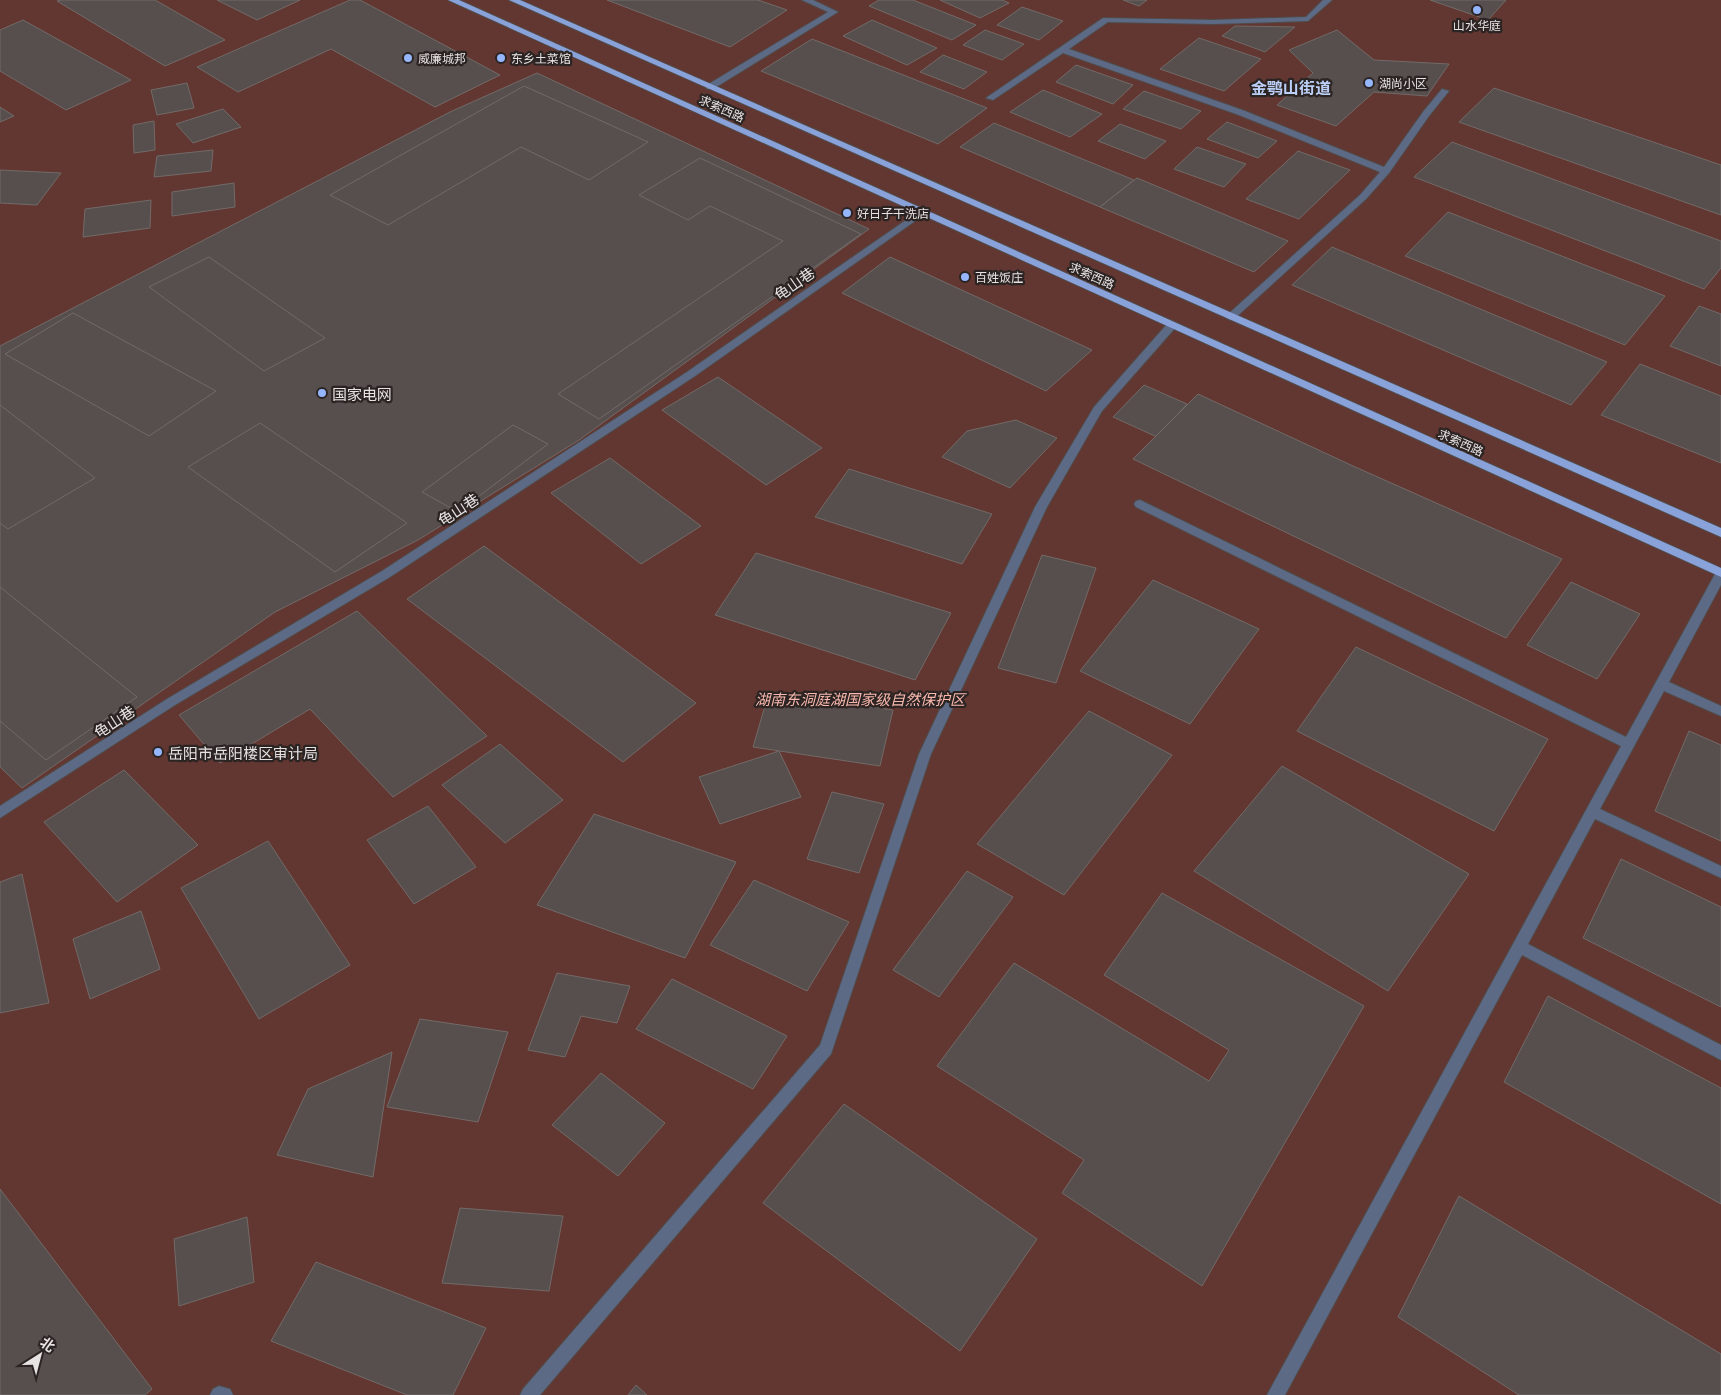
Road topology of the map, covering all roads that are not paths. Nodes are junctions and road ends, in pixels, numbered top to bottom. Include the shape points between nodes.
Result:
1 (452, 0) edge
2 (513, 0) edge
3 (806, 0) edge
4 (1328, 0) edge
5 (1061, 49) junction
6 (710, 87) junction
7 (1445, 91) dead end
8 (990, 98) dead end
9 (1386, 171) junction
10 (922, 212) junction
11 (1230, 317) junction
12 (1172, 325) junction
13 (1140, 504) dead end
14 (1721, 533) edge
15 (1721, 574) edge
16 (1661, 684) junction
17 (1721, 711) edge
18 (1629, 744) junction
19 (1592, 812) junction
20 (0, 813) edge
21 (1721, 872) edge
22 (1519, 946) junction
23 (1721, 1053) edge
24 (219, 1395) edge
25 (224, 1395) edge
26 (529, 1395) edge
27 (1276, 1395) edge

1 - 10 main road, 求索西路
2 - 6 main road, 求索西路
3 - 6 street via 834,12
4 - 5 street via 1308,19 1213,22 1106,20
5 - 8 street
5 - 9 street via 1242,113
6 - 11 main road, 求索西路
7 - 9 street
9 - 11 street via 1363,197
10 - 12 main road, 求索西路
10 - 20 street, 龟山巷 via 691,374 386,574 171,702
11 - 14 main road, 求索西路
12 - 15 main road, 求索西路
12 - 26 street via 1098,409 1037,516 925,754 826,1049
13 - 18 street
15 - 16 street
16 - 17 street
16 - 18 street
18 - 19 street
19 - 21 street
19 - 22 street
22 - 23 street
22 - 27 street
24 - 25 street

